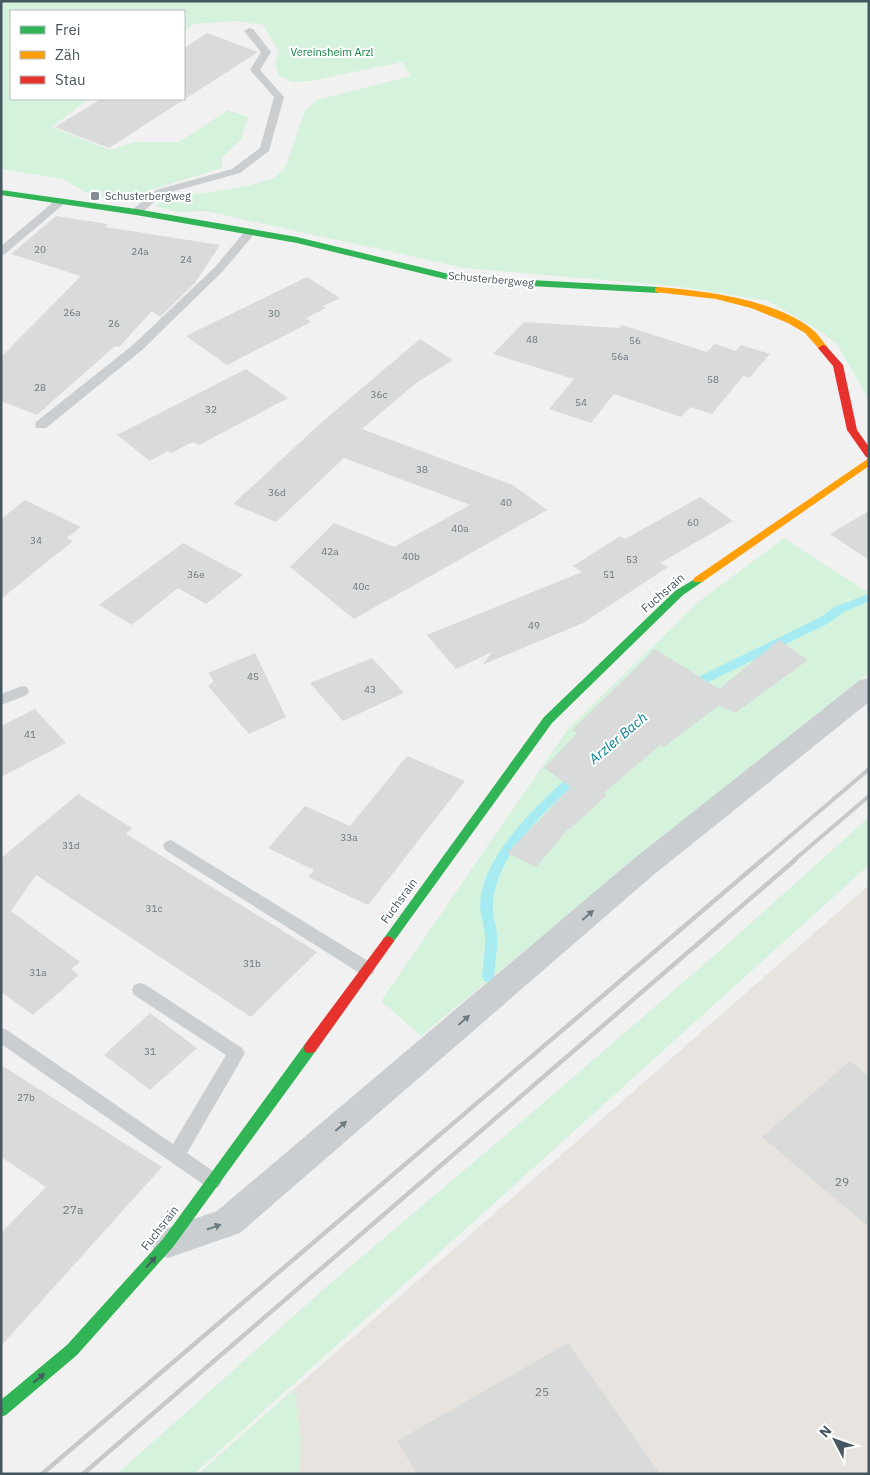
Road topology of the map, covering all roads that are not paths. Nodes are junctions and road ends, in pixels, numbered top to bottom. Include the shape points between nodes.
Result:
1 (249, 31) dead end
2 (1, 192) edge
3 (61, 201) junction
4 (136, 212) junction
5 (250, 232) junction
6 (1, 252) edge
7 (41, 425) dead end
8 (869, 456) edge
9 (869, 461) edge
10 (869, 687) edge
11 (22, 691) dead end
12 (1, 700) edge
13 (171, 846) dead end
14 (367, 969) junction
15 (140, 990) dead end
16 (1, 1035) edge
17 (176, 1155) junction
18 (213, 1181) junction
19 (168, 1242) junction
20 (1, 1410) edge

1 - 4 lane via 266,52 255,70 279,97 265,149 236,171 160,192
2 - 3 street, Schusterbergweg
3 - 4 street, Schusterbergweg
3 - 6 lane
4 - 5 street, Schusterbergweg
5 - 7 lane via 218,269 138,347
5 - 8 street, Schusterbergweg via 297,240 457,279 695,292 761,307 809,332 838,365 852,430
9 - 14 street, Fuchsrain via 679,594 548,720
19 -> 10 street via 228,1222 642,869
11 - 12 lane
13 - 14 lane
14 - 18 street, Fuchsrain
15 - 17 lane via 236,1054
16 - 17 lane
17 - 18 lane
18 - 19 street, Fuchsrain
20 -> 19 street, Fuchsrain via 72,1350

